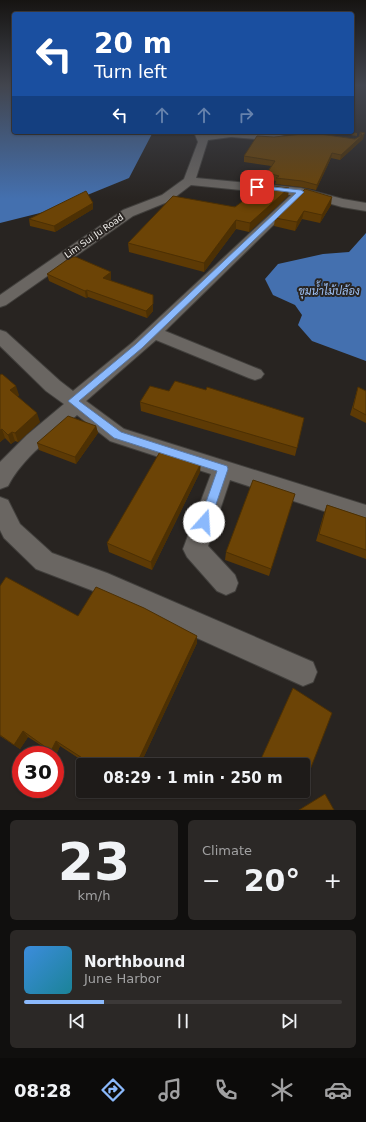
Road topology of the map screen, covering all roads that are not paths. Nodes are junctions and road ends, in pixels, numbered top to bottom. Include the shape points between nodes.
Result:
1 (200, 135) edge
2 (291, 137) edge
3 (189, 181) junction
4 (301, 192) junction
5 (366, 207) edge
6 (0, 302) edge
7 (153, 332) junction
8 (0, 336) edge
9 (255, 374) dead end
10 (75, 403) junction
11 (223, 469) junction
12 (0, 480) edge
13 (0, 508) edge
14 (366, 515) edge
15 (226, 583) dead end
16 (303, 672) dead end

1 - 2 street
1 - 3 street via 203,142
3 - 4 street
3 - 6 street, Lim Sui Ju Road via 166,198 128,213
4 - 5 street
4 - 7 street
7 - 9 street
7 - 10 street
8 - 10 street
10 - 11 street via 117,435
10 - 12 street via 18,457
11 - 14 street
11 - 15 street via 195,549
13 - 16 street via 12,531 44,561 98,581

